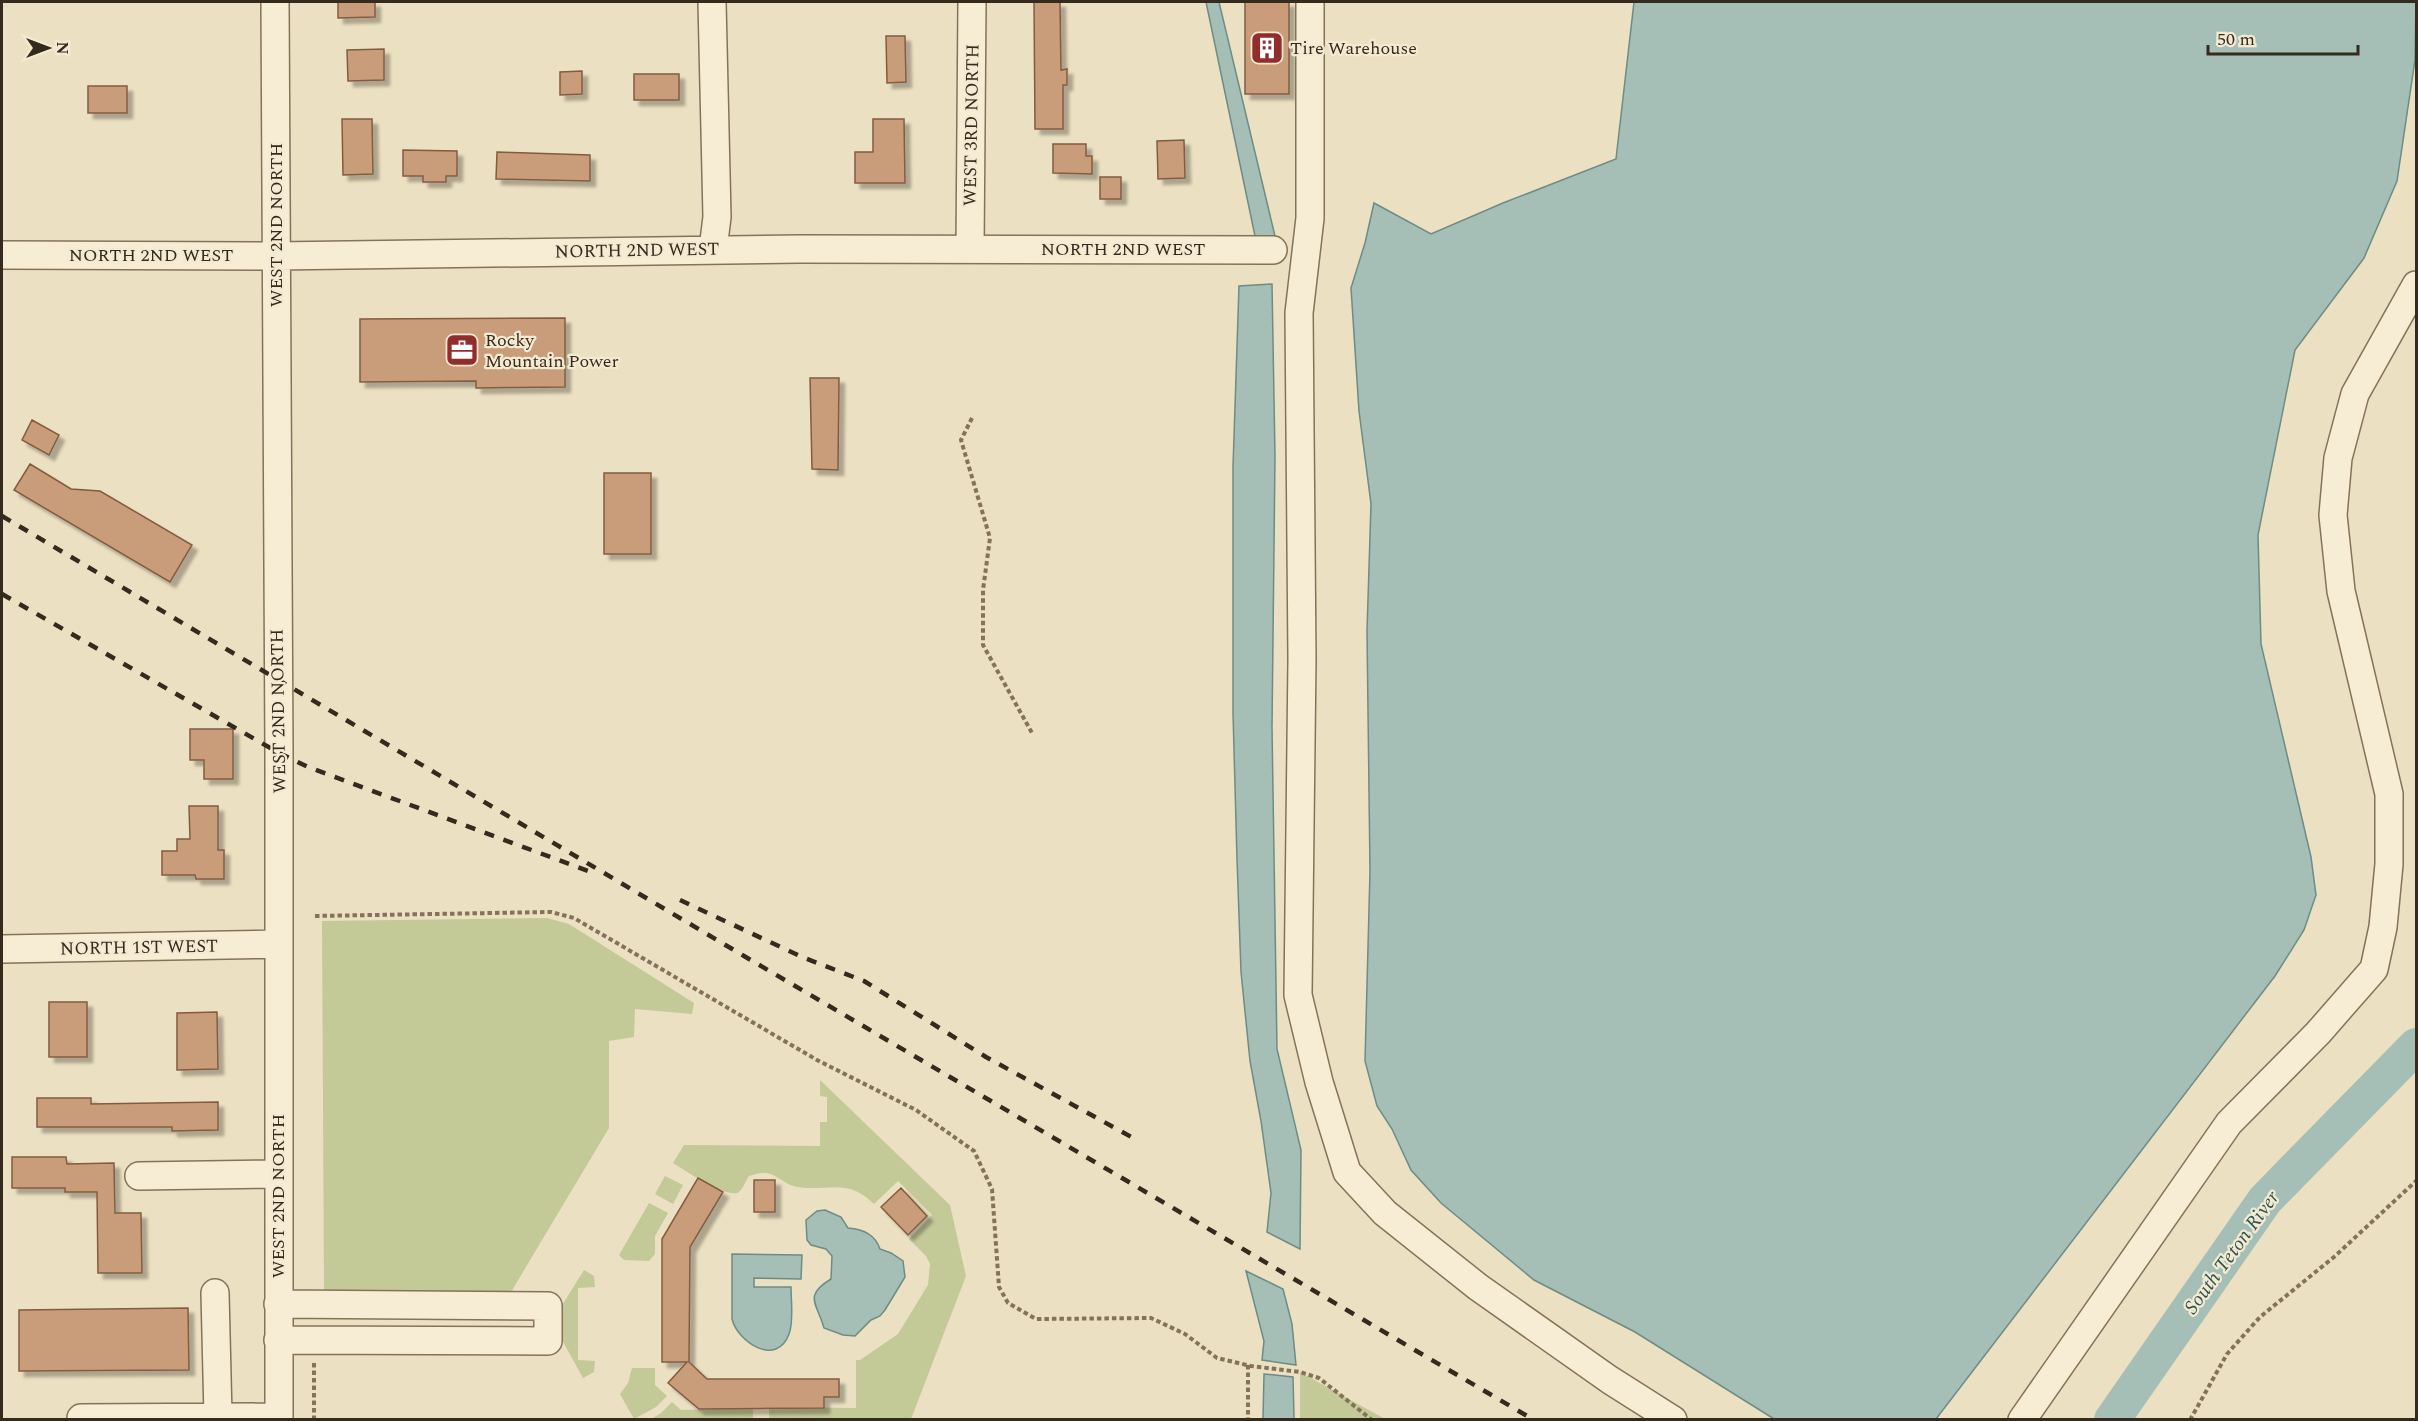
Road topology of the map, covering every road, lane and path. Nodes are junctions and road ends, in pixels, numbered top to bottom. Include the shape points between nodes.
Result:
1 (275, 2) edge
2 (712, 2) edge
3 (972, 2) edge
4 (1310, 2) edge
5 (970, 248) junction
6 (713, 249) junction
7 (1272, 250) dead end
8 (2, 255) edge
9 (276, 256) junction
10 (2416, 285) edge
11 (972, 418) dead end
12 (1032, 733) dead end
13 (315, 916) dead end
14 (277, 944) junction
15 (2, 949) edge
16 (278, 1174) junction
17 (139, 1176) dead end
18 (2416, 1181) edge
19 (215, 1293) dead end
20 (278, 1304) junction
21 (278, 1340) junction
22 (314, 1354) dead end
23 (1250, 1365) junction
24 (218, 1417) junction
25 (279, 1418) edge
26 (81, 1419) edge
27 (314, 1419) edge
28 (1248, 1419) edge
29 (1372, 1419) edge
30 (1673, 1419) edge
31 (2022, 1419) edge
32 (2190, 1419) edge

1 - 9 street, WEST 2ND NORTH
2 - 6 street via 717,217
3 - 5 street, WEST 3RD NORTH
4 - 30 street via 1310,218 1299,314 1302,659 1298,995 1319,1082 1347,1172 1385,1213 1478,1287 1610,1380
5 - 6 street, NORTH 2ND WEST
5 - 7 street, NORTH 2ND WEST
6 - 9 street, NORTH 2ND WEST
8 - 9 street, NORTH 2ND WEST
9 - 14 street, WEST 2ND NORTH
10 - 31 street via 2355,394 2338,458 2333,515 2341,591 2389,794 2389,864 2374,969 2318,1033 2229,1123
11 - 12 path via 961,440 990,538 983,590 983,645
13 - 23 path via 551,912 574,918 817,1060 916,1110 974,1151 992,1189 999,1287 1008,1303 1036,1319 1151,1318 1185,1334 1217,1358
14 - 15 street, NORTH 1ST WEST
14 - 16 street, WEST 2ND NORTH
16 - 17 street
16 - 20 street, WEST 2ND NORTH
18 - 32 path via 2334,1257 2260,1317 2227,1354
19 - 24 street
20 - 21 street, WEST 2ND NORTH
20 - 21 street via 548,1306 548,1341
21 - 25 street, WEST 2ND NORTH
22 - 27 path
23 - 28 path
23 - 29 path via 1319,1378
24 - 25 street
24 - 26 street

